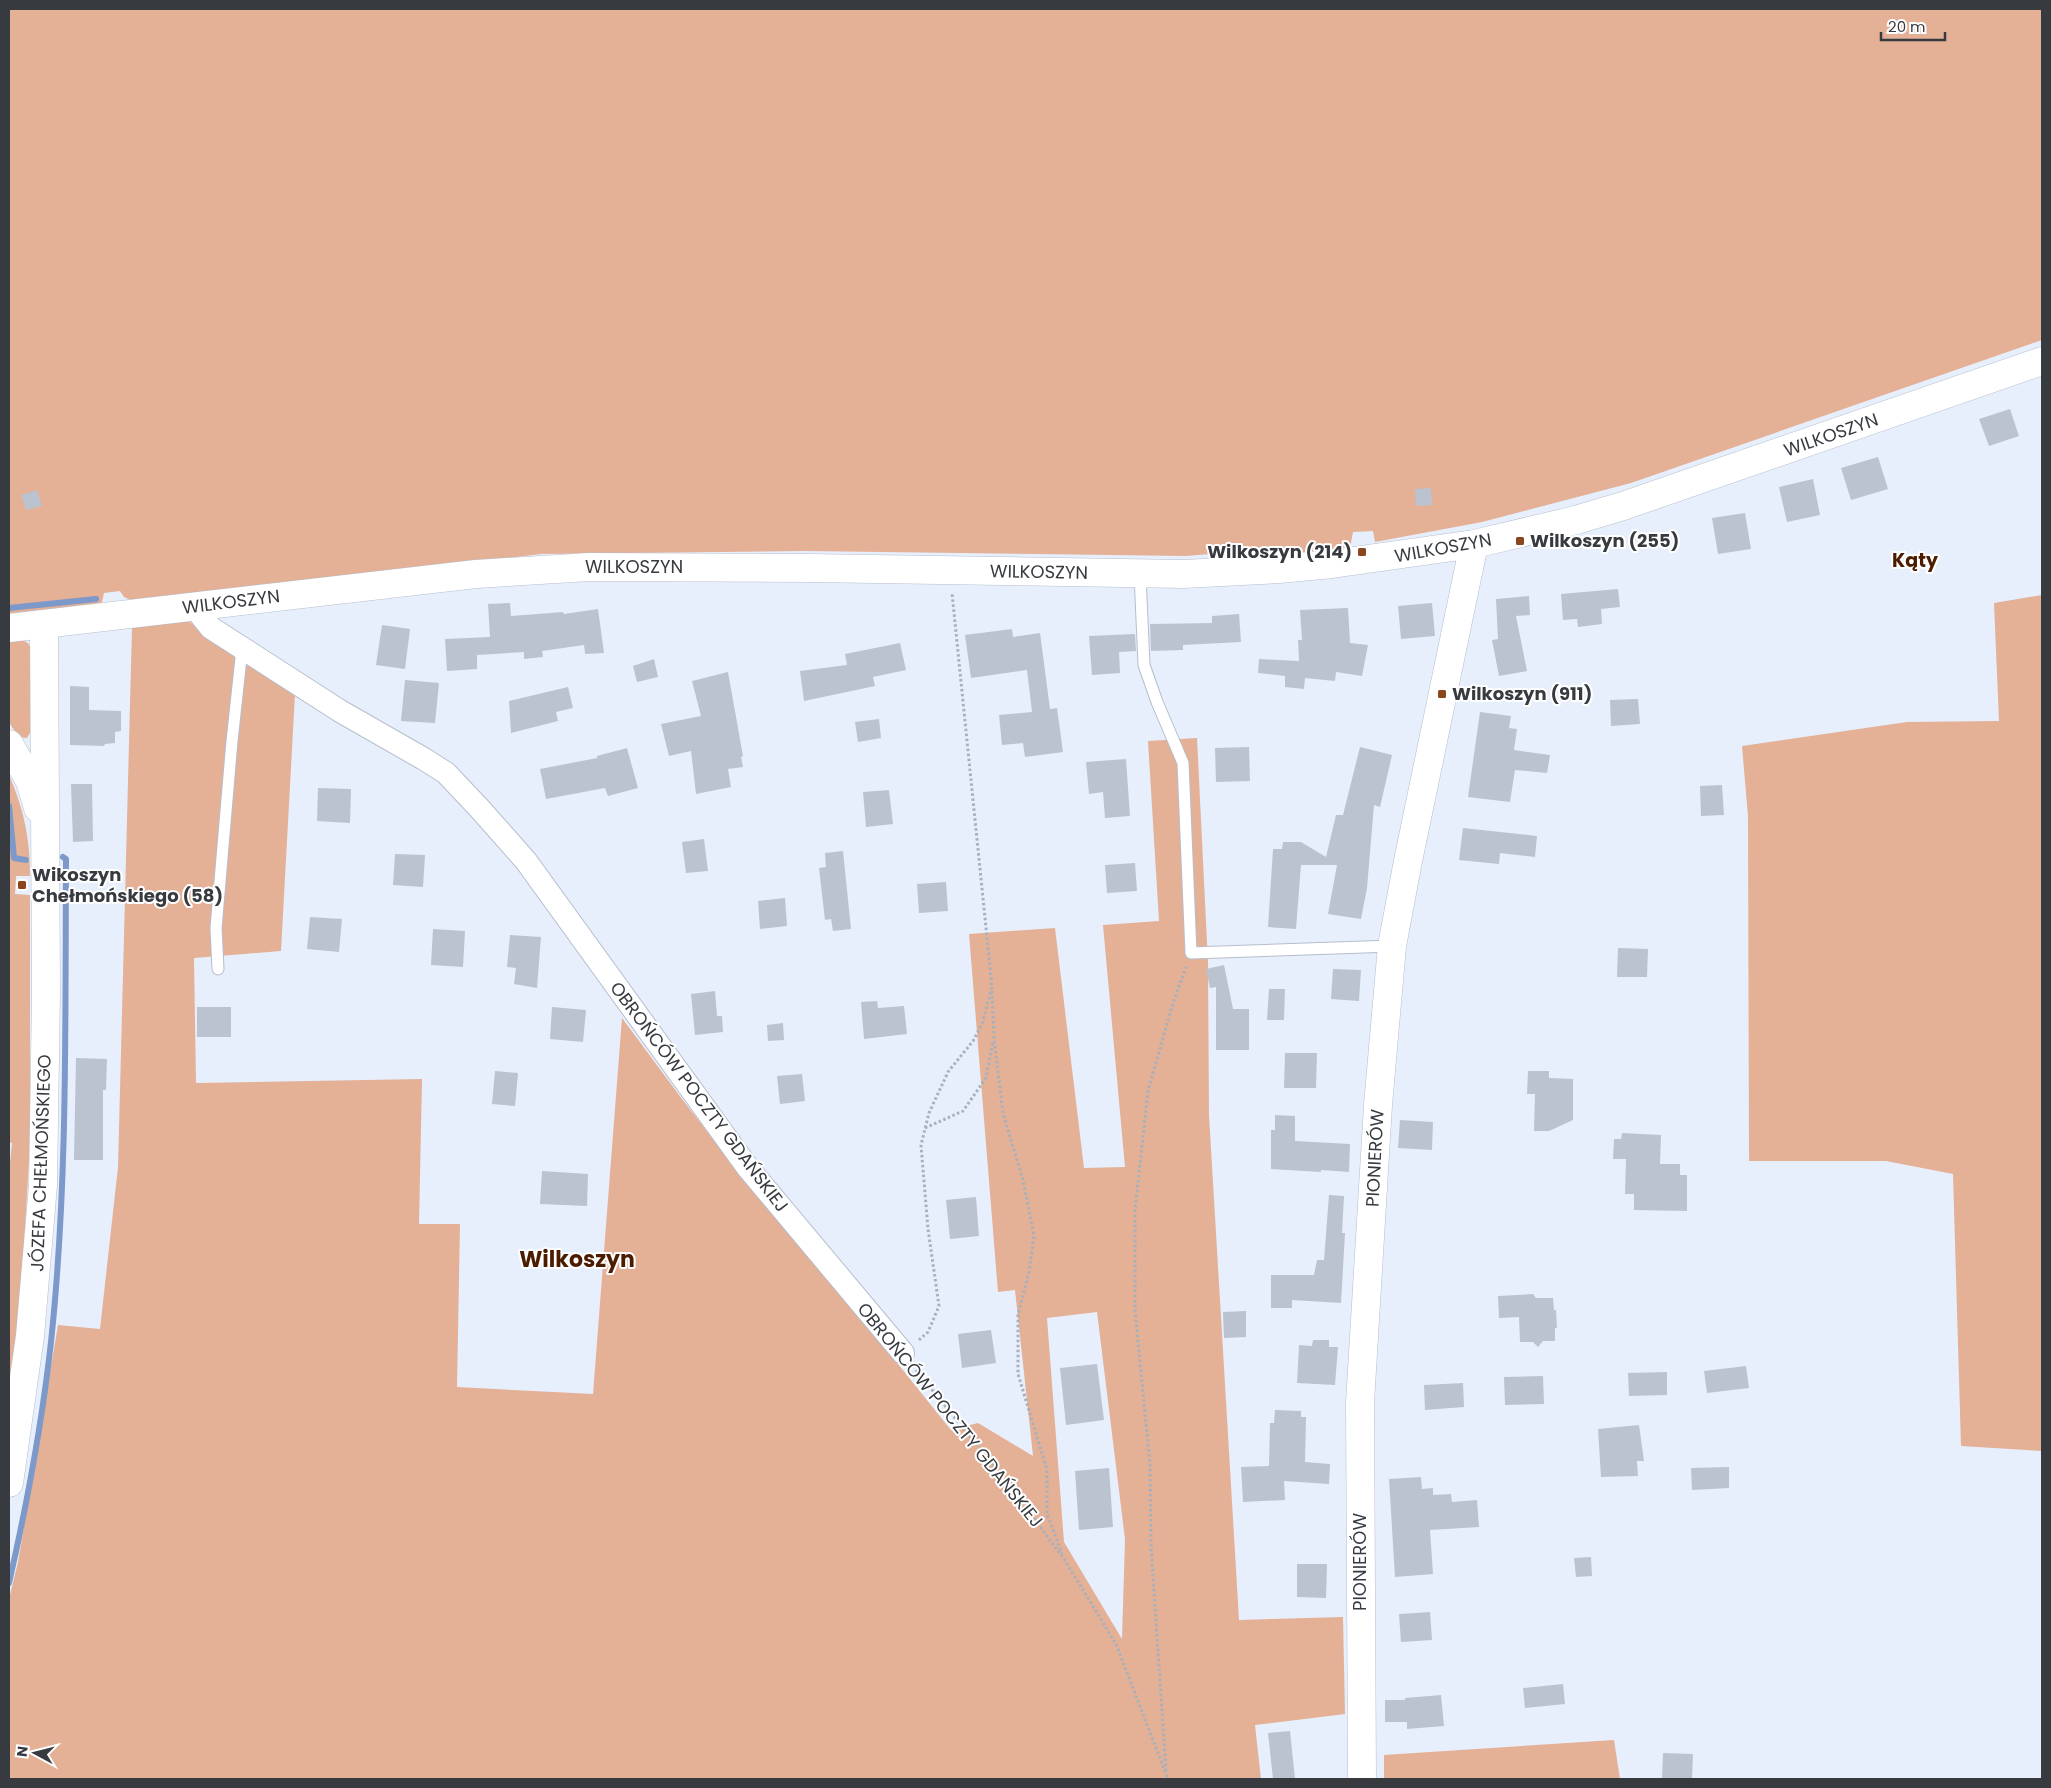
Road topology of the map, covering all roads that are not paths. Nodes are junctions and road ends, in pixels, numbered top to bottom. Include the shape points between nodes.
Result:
1 (2042, 361) edge
2 (1474, 544) junction
3 (1140, 574) junction
4 (200, 606) junction
5 (44, 624) junction
6 (9, 628) edge
7 (242, 649) junction
8 (9, 744) edge
9 (44, 841) junction
10 (1392, 946) junction
11 (218, 969) dead end
12 (903, 1353) road end
13 (9, 1483) edge
14 (1362, 1779) edge

1 - 2 street, WILKOSZYN via 1672,490 1576,520
2 - 3 street, WILKOSZYN via 1332,564 1232,572
2 - 10 street, PIONIERÓW
3 - 4 street, WILKOSZYN via 589,567 476,574
3 - 10 lane via 1144,665 1183,763 1190,953
4 - 5 street, WILKOSZYN
4 - 7 street, OBROŃCÓW POCZTY GDAŃSKIEJ via 202,617 211,628
5 - 6 street, WILKOSZYN
5 - 9 street, JÓZEFA CHEŁMOŃSKIEGO
7 - 11 lane via 216,928
7 - 12 street, OBROŃCÓW POCZTY GDAŃSKIEJ via 446,773 480,808 526,861 748,1168
8 - 9 street, JÓZEFA CHEŁMOŃSKIEGO via 30,781
9 - 13 street, JÓZEFA CHEŁMOŃSKIEGO via 46,1041 43,1185 30,1336
10 - 14 street, PIONIERÓW via 1378,1105 1360,1403

